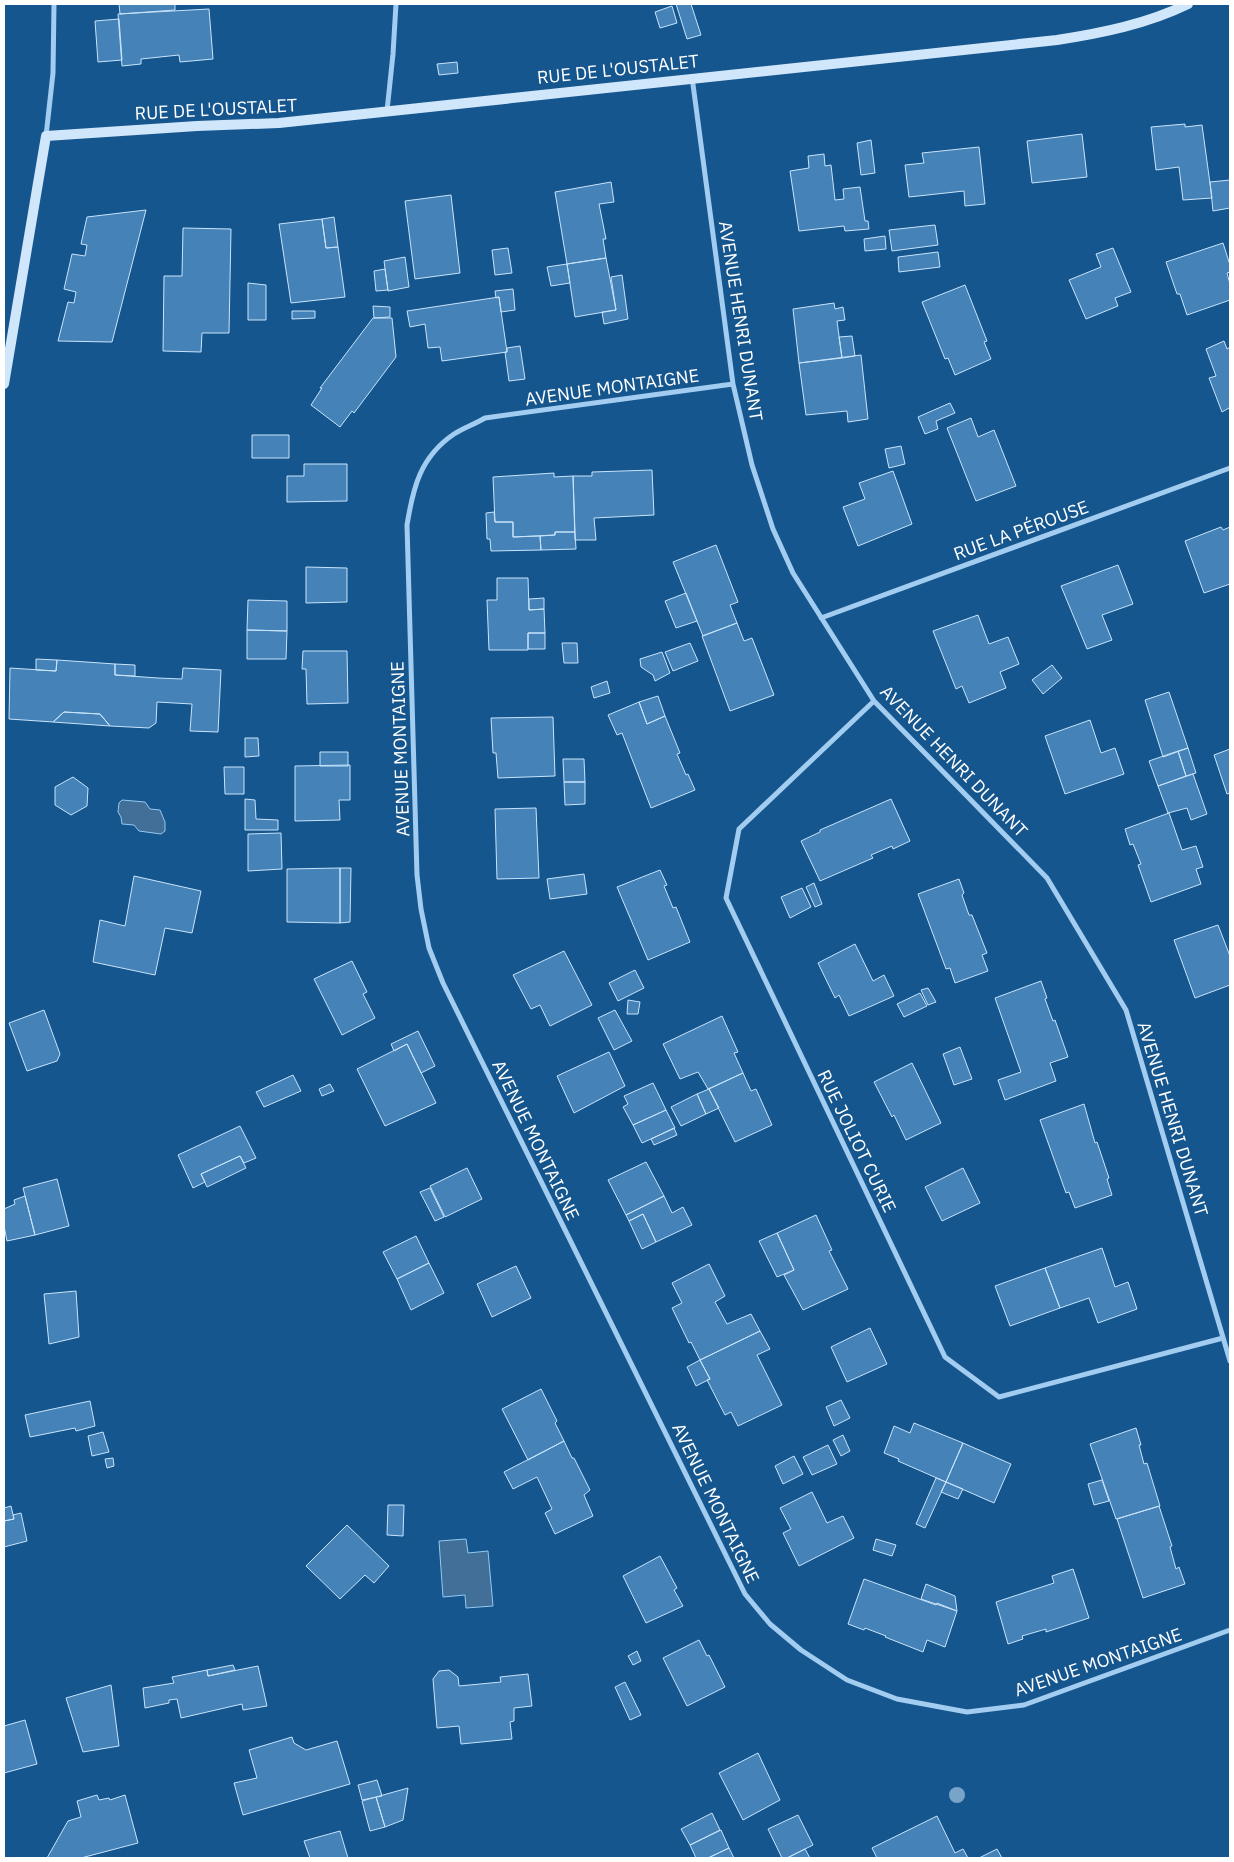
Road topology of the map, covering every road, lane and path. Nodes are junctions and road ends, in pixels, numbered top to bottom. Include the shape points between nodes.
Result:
1 (54, 4) edge
2 (396, 4) edge
3 (1188, 4) edge
4 (692, 78) junction
5 (387, 111) junction
6 (46, 136) junction
7 (4, 384) edge
8 (733, 384) junction
9 (1230, 468) edge
10 (821, 618) junction
11 (874, 701) junction
12 (1223, 1338) junction
13 (1230, 1361) edge
14 (1230, 1630) edge

1 - 6 street via 53,73
2 - 5 street
3 - 4 street, RUE DE L'OUSTALET via 1131,26 1057,40
4 - 5 street, RUE DE L'OUSTALET
4 - 8 street, AVENUE HENRI DUNANT
5 - 6 street, RUE DE L'OUSTALET via 279,123
6 - 7 street
8 - 10 street, AVENUE HENRI DUNANT via 752,465 774,529 793,573
8 - 14 street, AVENUE MONTAIGNE via 485,418 455,433 436,448 420,471 407,525 417,875 429,948 745,1594 770,1624 801,1650 847,1680 897,1699 967,1712 1024,1705
9 - 10 street, RUE LA PÉROUSE
10 - 11 street, AVENUE HENRI DUNANT
11 - 12 street, AVENUE HENRI DUNANT via 1047,878 1126,1010
11 - 12 street, RUE JOLIOT CURIE via 739,829 726,898 945,1357 1000,1397
12 - 13 street, AVENUE HENRI DUNANT

